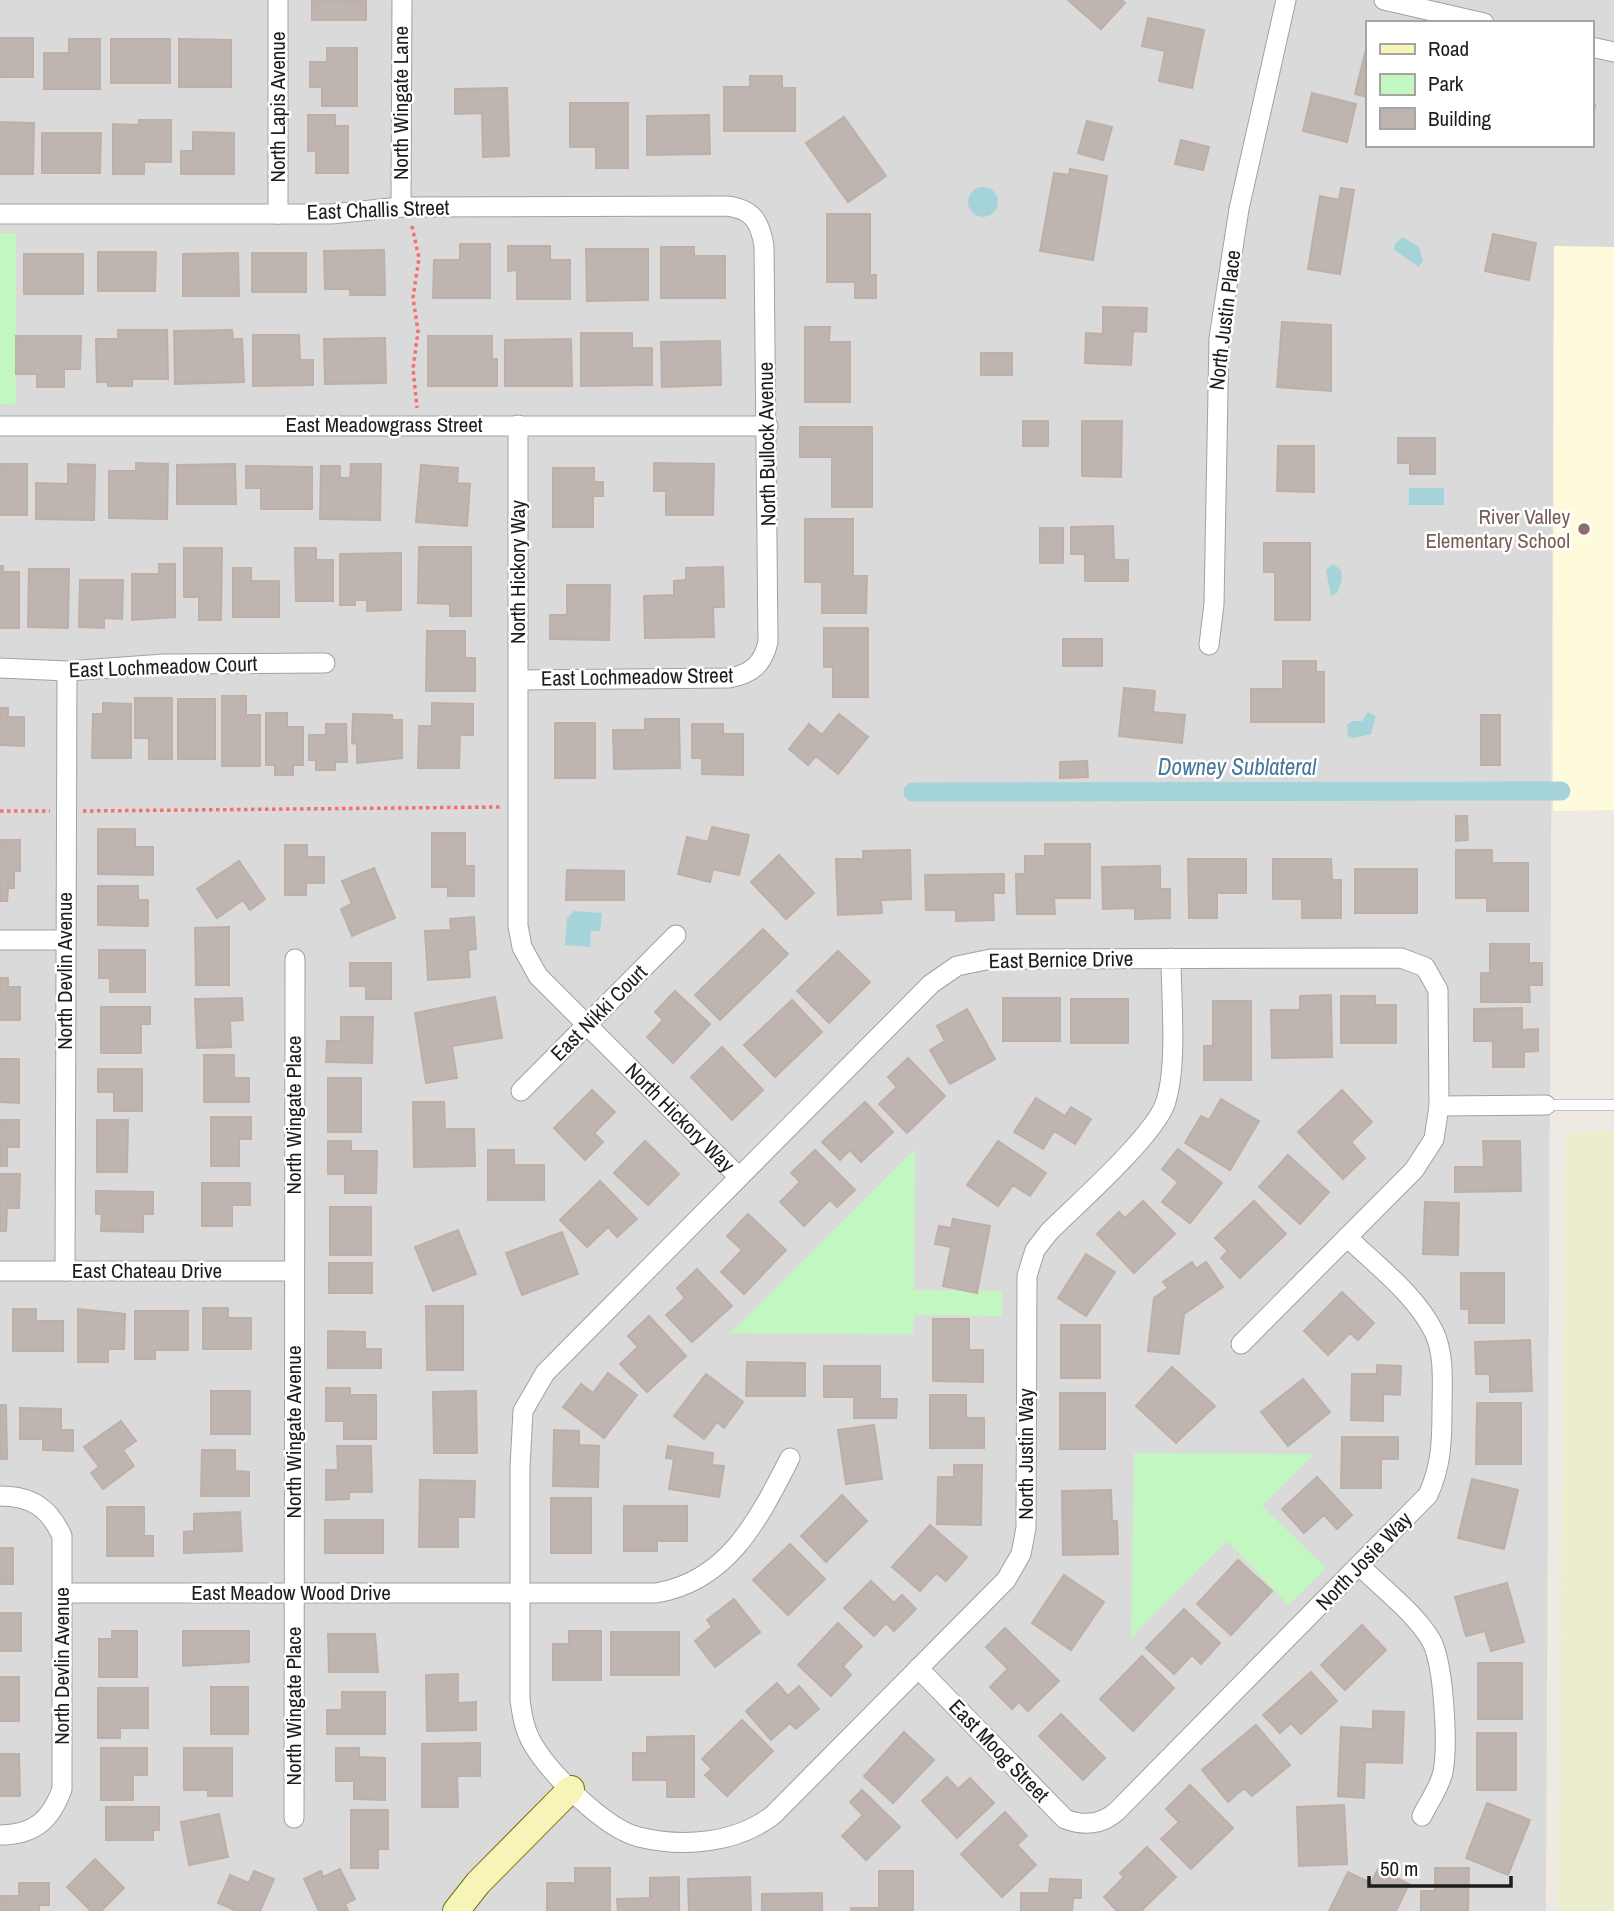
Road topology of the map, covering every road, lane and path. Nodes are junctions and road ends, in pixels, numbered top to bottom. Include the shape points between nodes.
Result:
1 (278, 0) edge
2 (402, 0) edge
3 (1286, 0) edge
4 (1384, 0) edge
5 (1476, 21) edge
6 (1593, 47) edge
7 (1614, 52) edge
8 (401, 207) junction
9 (0, 214) edge
10 (278, 214) junction
11 (754, 215) joint
12 (418, 424) junction
13 (518, 425) junction
14 (0, 426) edge
15 (768, 426) junction
16 (1209, 645) dead end
17 (325, 663) dead end
18 (0, 668) edge
19 (754, 670) joint
20 (66, 671) junction
21 (518, 680) junction
22 (518, 807) junction
23 (0, 811) edge
24 (66, 811) junction
25 (676, 935) dead end
26 (0, 940) edge
27 (65, 940) junction
28 (1171, 958) junction
29 (295, 959) dead end
30 (587, 1025) junction
31 (521, 1091) dead end
32 (1546, 1105) joint
33 (1614, 1105) edge
34 (1439, 1106) junction
35 (739, 1177) junction
36 (1348, 1237) junction
37 (294, 1270) junction
38 (0, 1271) edge
39 (65, 1271) junction
40 (1241, 1344) dead end
41 (790, 1458) dead end
42 (0, 1496) edge
43 (1360, 1566) junction
44 (62, 1593) junction
45 (520, 1593) junction
46 (294, 1594) junction
47 (918, 1668) junction
48 (571, 1789) junction
49 (1422, 1816) dead end
50 (293, 1818) dead end
51 (1085, 1824) joint
52 (0, 1835) edge
53 (692, 1840) joint
54 (456, 1911) edge

1 - 10 street, North Lapis Avenue
2 - 8 street, North Wingate Lane
3 - 16 street, North Justin Place via 1239,209 1219,338 1214,604
4 - 5 street
6 - 7 street
8 - 10 street, East Challis Street
8 - 11 street, East Challis Street via 727,206
8 - 12 path via 410,220 419,258 413,298 418,331 413,376
9 - 10 street, East Challis Street
11 - 15 street, North Bullock Avenue via 764,246
12 - 13 street, East Meadowgrass Street
12 - 14 street, East Meadowgrass Street
13 - 15 street, East Meadowgrass Street
13 - 21 street, North Hickory Way
15 - 19 street, North Bullock Avenue via 768,642
17 - 20 street, East Lochmeadow Court via 164,664
18 - 20 street, East Lochmeadow Court
19 - 21 street, East Lochmeadow Street via 729,678
20 - 24 street, North Devlin Avenue
21 - 22 street, North Hickory Way
22 - 24 path
22 - 30 street, North Hickory Way via 522,947 538,976
23 - 24 path
24 - 27 street, North Devlin Avenue
25 - 30 street, East Nikki Court
26 - 27 street
27 - 39 street, North Devlin Avenue
28 - 34 street, East Bernice Drive via 1401,958 1425,967 1438,990
28 - 35 street, East Bernice Drive via 991,959 957,966 931,984
28 - 47 street, North Justin Way via 1171,1077 1165,1105 1150,1130 1049,1232 1035,1251 1027,1276 1026,1528 1021,1554 1006,1580
29 - 37 street, North Wingate Place
30 - 31 street, East Nikki Court
30 - 35 street, North Hickory Way
32 - 33 lane
32 - 34 street
34 - 36 street via 1434,1139 1414,1170
35 - 45 street, North Hickory Way via 545,1373 523,1411
36 - 40 street
36 - 43 street, North Josie Way via 1419,1308 1435,1333 1441,1362 1438,1475 1428,1495
37 - 39 street, East Chateau Drive
37 - 46 street, North Wingate Avenue
38 - 39 street, East Chateau Drive
41 - 45 street, East Meadow Wood Drive via 750,1531 698,1581 656,1593
42 - 44 street, North Devlin Avenue via 32,1501 50,1513 62,1536
43 - 49 street via 1417,1623 1439,1660 1443,1774
43 - 51 street, North Josie Way via 1111,1816
44 - 46 street, East Meadow Wood Drive
44 - 52 street, North Devlin Avenue via 62,1789 48,1819 23,1833
45 - 46 street, East Meadow Wood Drive
45 - 48 street, North Hickory Way via 523,1721 532,1742
46 - 50 street, North Wingate Place
47 - 51 street, East Moog Street via 1065,1819
47 - 53 street, North Justin Way via 756,1828 736,1837
48 - 53 street, North Hickory Way via 618,1828 638,1837
48 - 54 street

